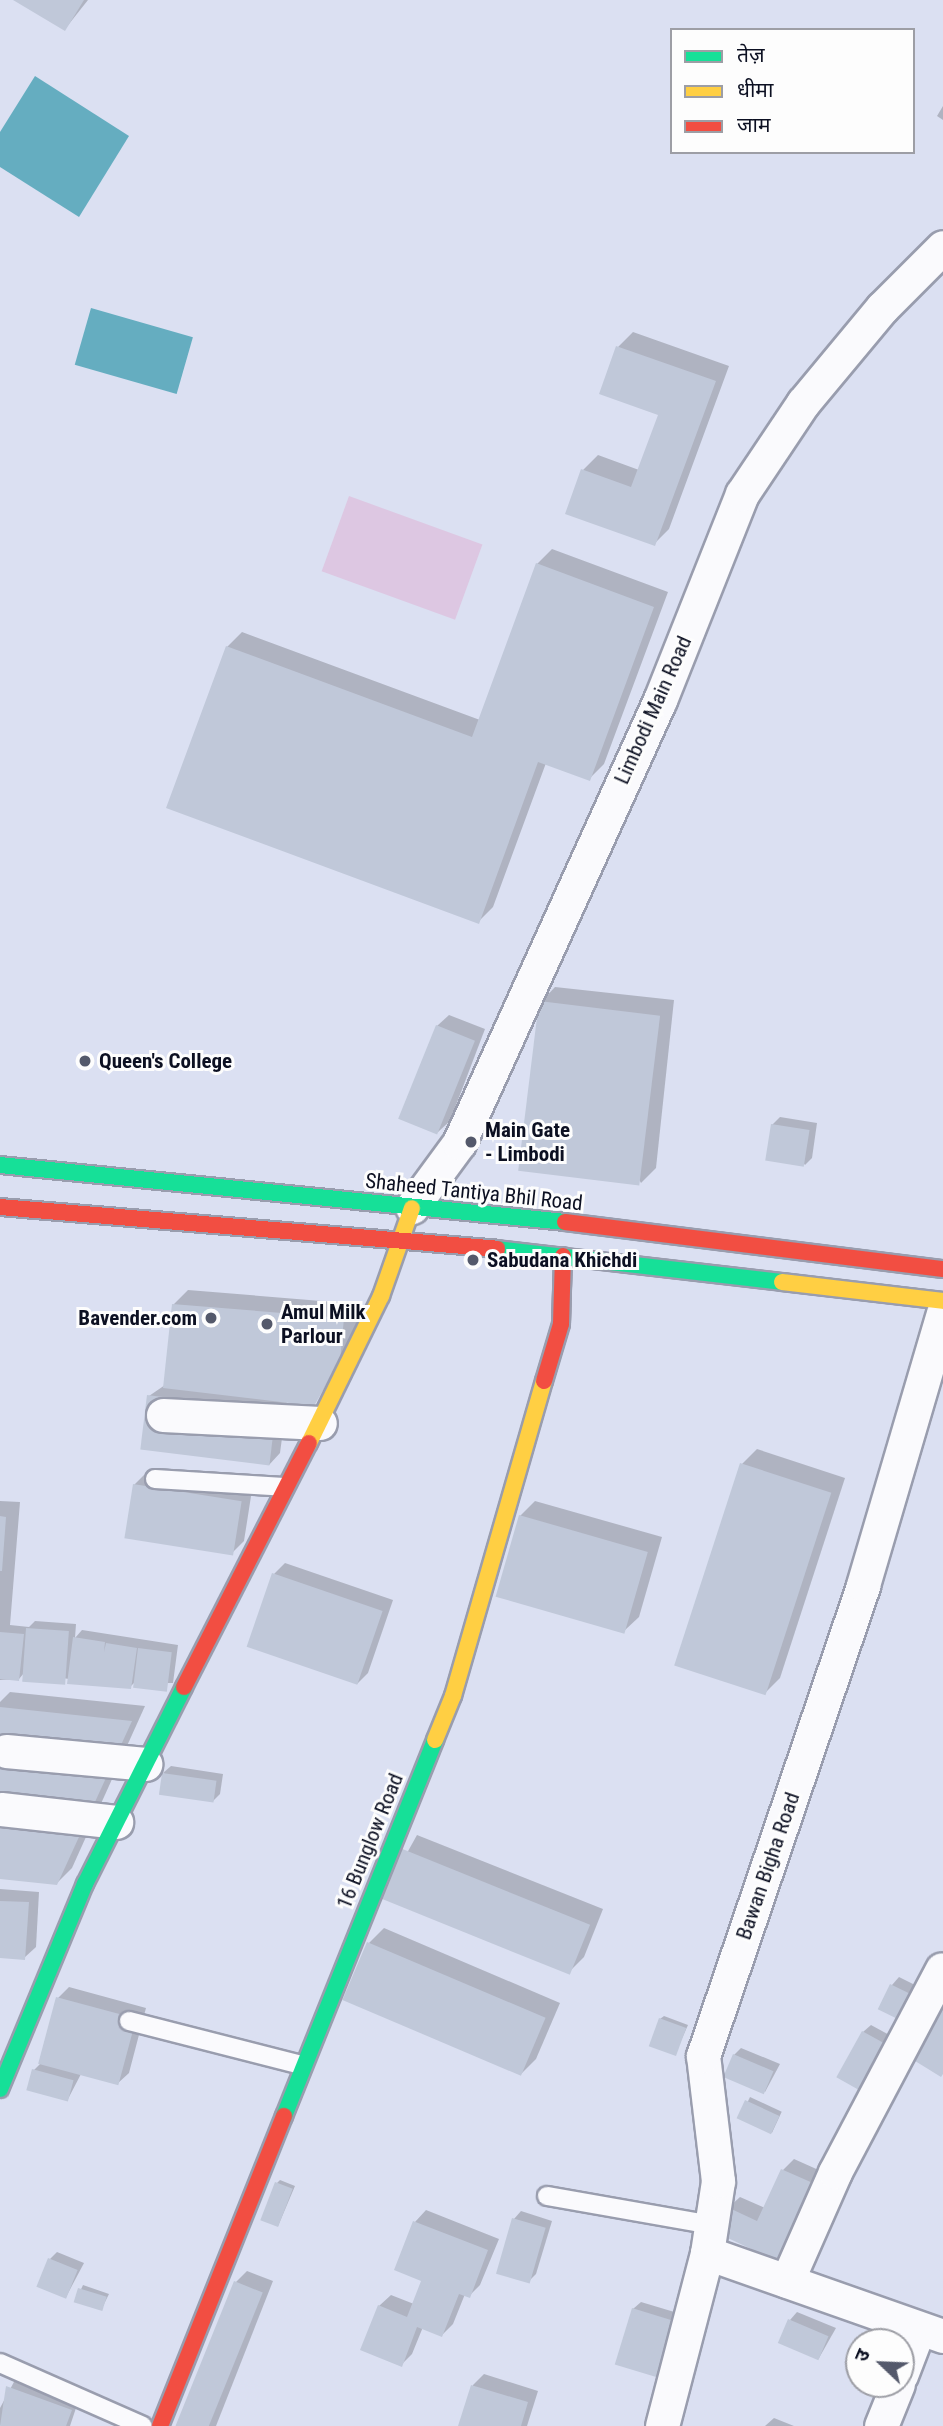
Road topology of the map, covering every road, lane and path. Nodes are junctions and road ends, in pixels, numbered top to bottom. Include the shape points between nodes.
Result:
1 (943, 247) edge
2 (0, 1165) edge
3 (0, 1207) edge
4 (408, 1222) junction
5 (563, 1256) junction
6 (943, 1269) edge
7 (943, 1301) edge
8 (943, 1314) edge
9 (163, 1415) dead end
10 (320, 1423) junction
11 (155, 1479) dead end
12 (284, 1487) junction
13 (6, 1751) dead end
14 (145, 1764) junction
15 (1, 1809) edge
16 (116, 1822) junction
17 (942, 1969) edge
18 (129, 2021) dead end
19 (302, 2065) junction
20 (0, 2089) edge
21 (547, 2196) dead end
22 (710, 2239) junction
23 (787, 2281) junction
24 (931, 2332) edge
25 (915, 2355) edge
26 (0, 2363) edge
27 (892, 2398) edge
28 (143, 2426) edge
29 (160, 2426) edge
30 (662, 2426) edge
31 (881, 2426) edge

1 - 4 street, Limbodi Main Road via 882,308 803,403 742,494 660,700 459,1143
2 - 4 street, Shaheed Tantiya Bhil Road
3 - 4 street, Shaheed Tantiya Bhil Road
4 - 5 street, Shaheed Tantiya Bhil Road
4 - 6 street, Shaheed Tantiya Bhil Road
4 - 10 street via 382,1296
5 - 7 street, Shaheed Tantiya Bhil Road
5 - 19 street, 16 Bunglow Road via 561,1324 453,1696
8 - 22 street, Bawan Bigha Road via 863,1585 703,2056 718,2181
9 - 10 street
10 - 12 street
11 - 12 lane
12 - 14 street
13 - 14 street
14 - 16 street
15 - 16 street
16 - 20 street via 85,1884
17 - 23 street via 835,2172
18 - 19 lane
19 - 29 street, 16 Bunglow Road
21 - 22 lane
22 - 23 street
22 - 30 street, Bawan Bigha Road
23 - 24 street
24 - 25 street
26 - 28 lane
27 - 31 street

